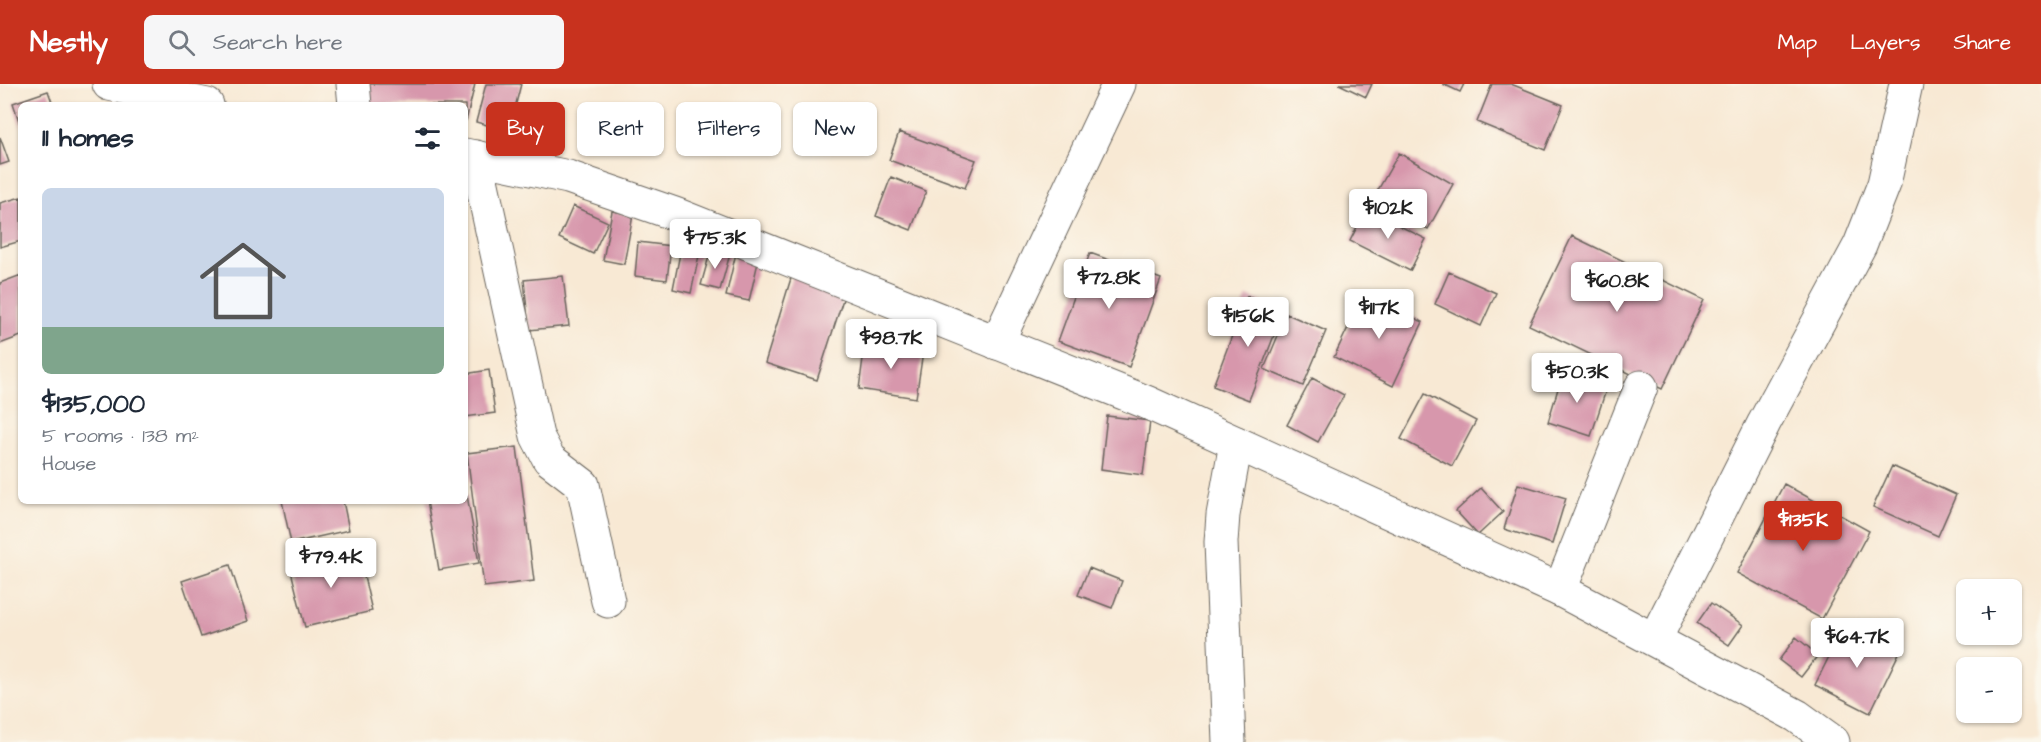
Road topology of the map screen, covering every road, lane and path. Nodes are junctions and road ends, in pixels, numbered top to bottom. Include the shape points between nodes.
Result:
1 (109, 84) edge
2 (353, 84) edge
3 (1119, 84) edge
4 (1906, 84) edge
5 (193, 102) edge
6 (355, 102) edge
7 (470, 156) edge
8 (997, 342) junction
9 (1641, 387) dead end
10 (1236, 442) junction
11 (1560, 590) junction
12 (608, 601) dead end
13 (1655, 639) junction
14 (1229, 742) edge
15 (1833, 742) edge

1 - 5 street
2 - 6 street
3 - 8 street
4 - 13 street via 1884,184 1860,245 1764,423
7 - 8 street via 568,177 675,214
7 - 12 street via 537,436 549,459 583,485
8 - 10 street
9 - 11 street
10 - 11 street
10 - 14 street via 1221,542
11 - 13 street
13 - 15 street via 1797,716

